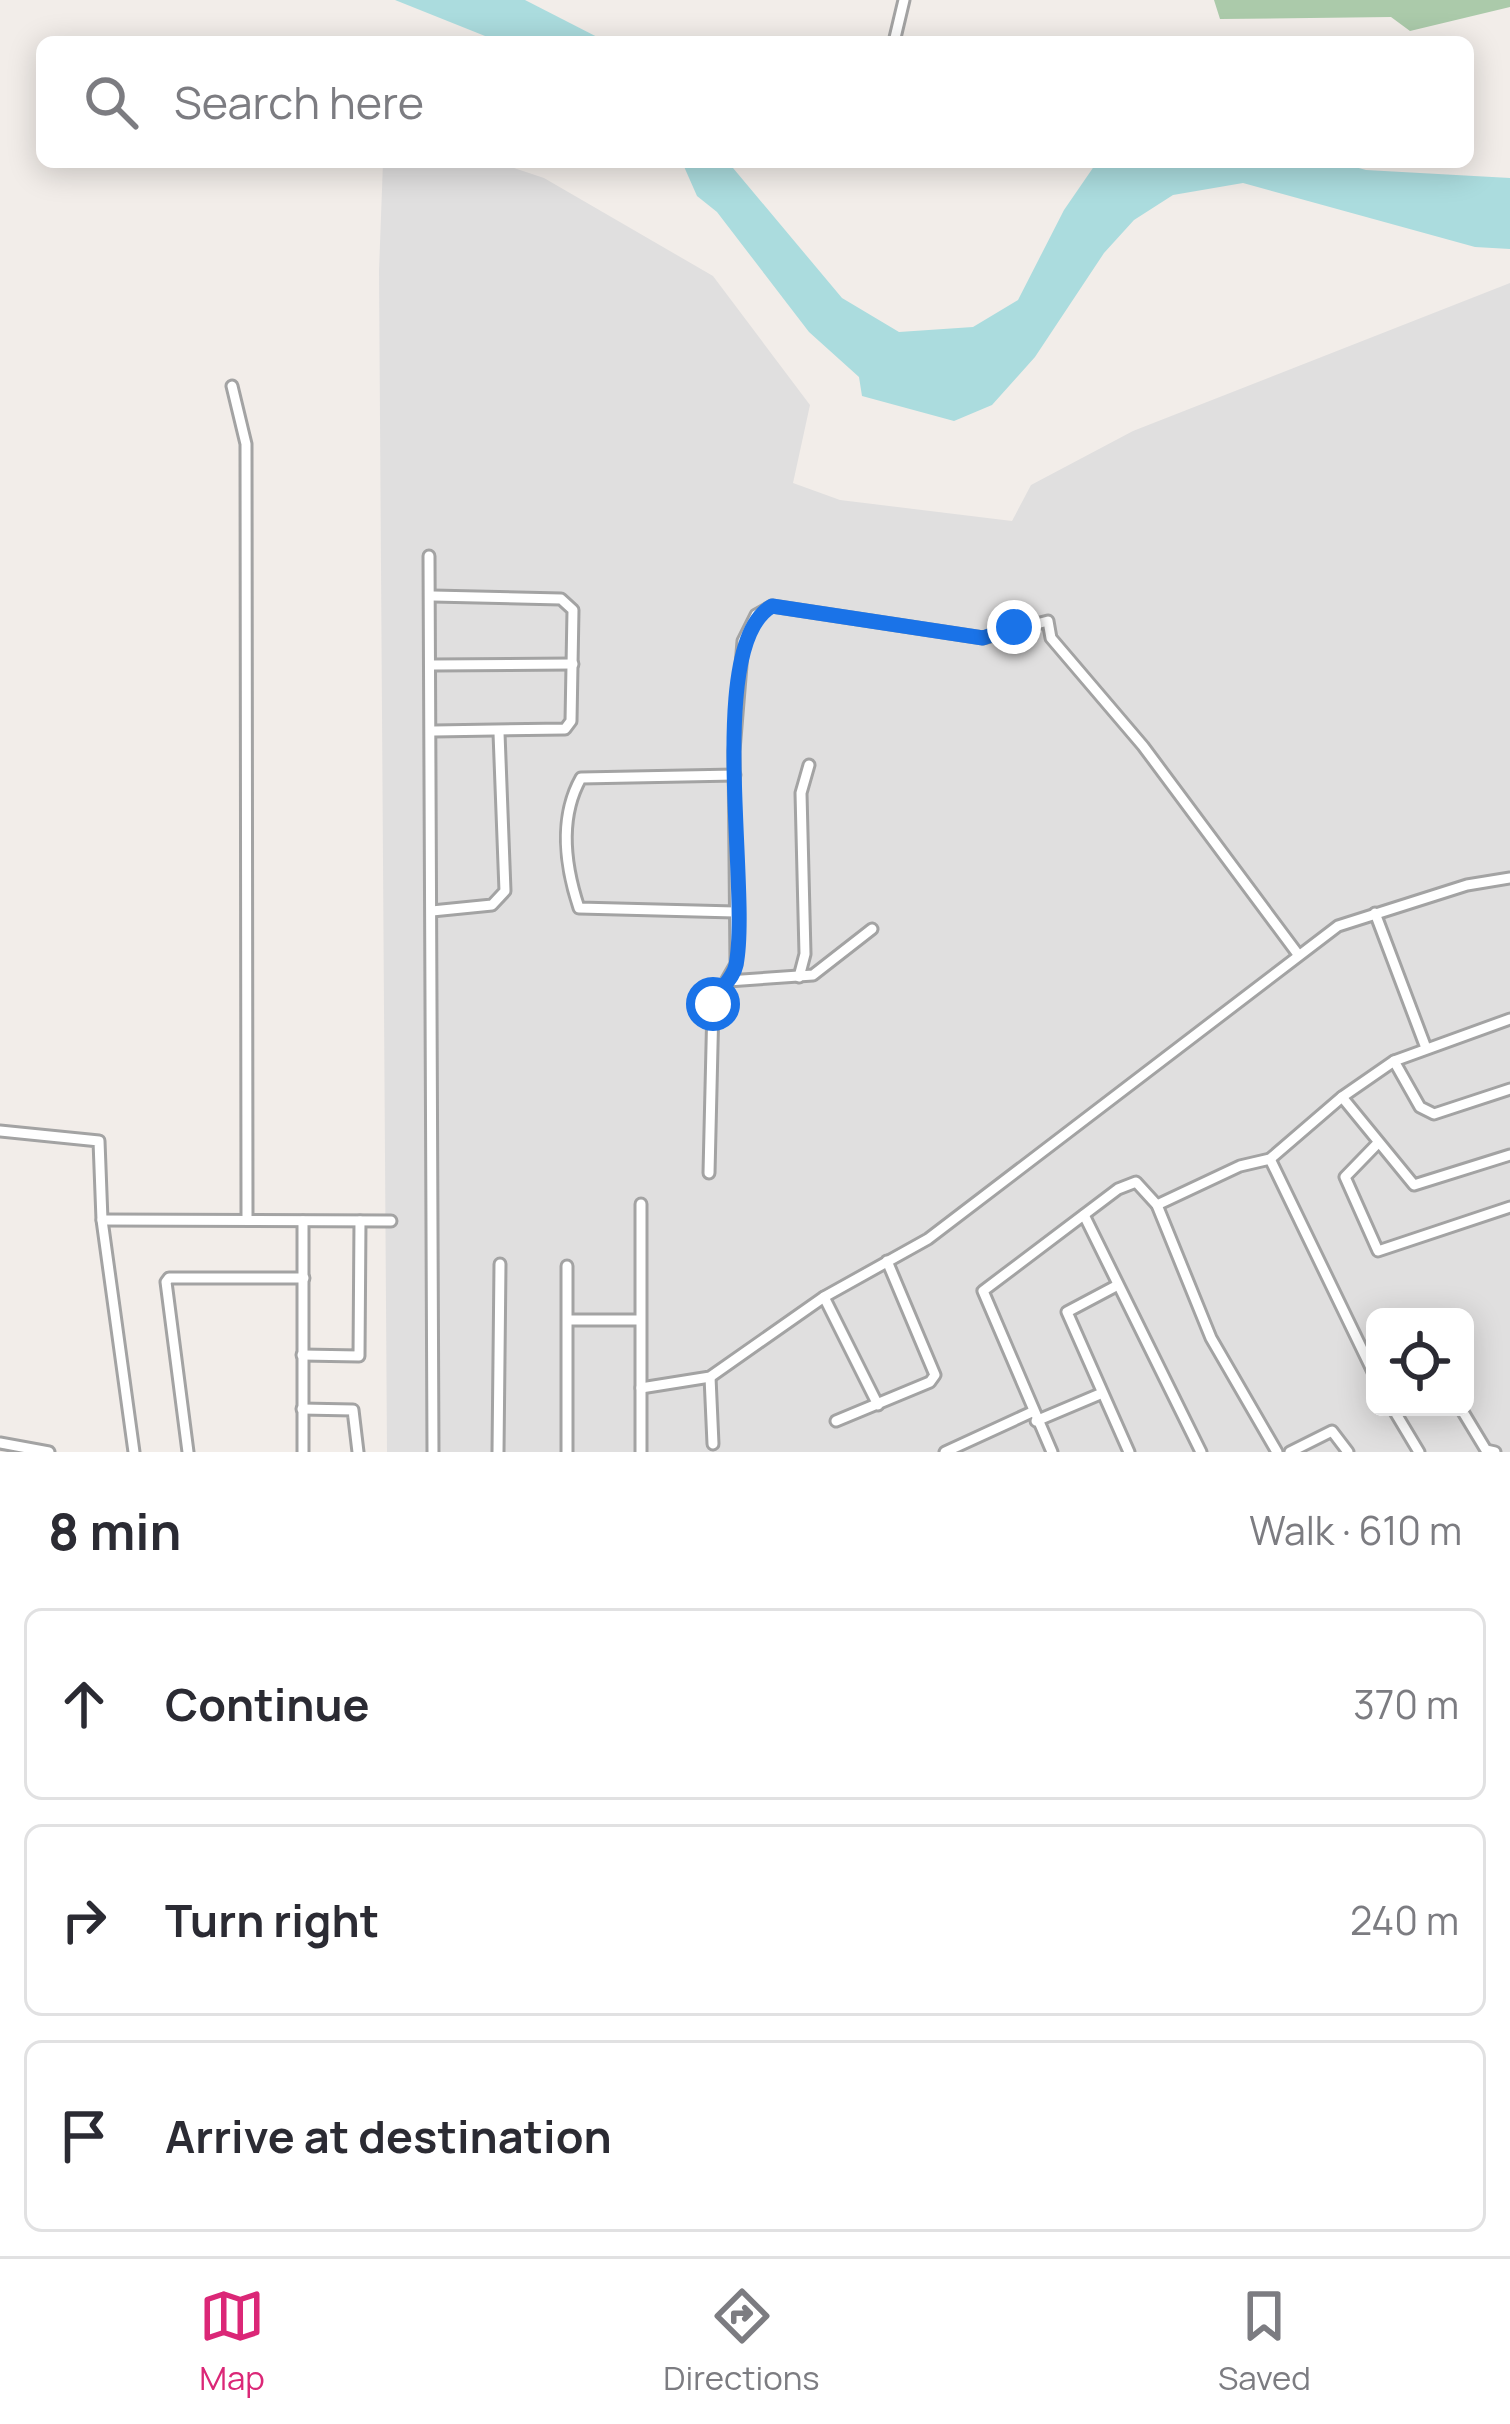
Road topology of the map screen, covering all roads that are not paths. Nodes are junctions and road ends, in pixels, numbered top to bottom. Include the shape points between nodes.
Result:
1 (904, 0) edge
2 (895, 36) edge
3 (232, 386) dead end
4 (429, 556) dead end
5 (433, 596) junction
6 (434, 664) junction
7 (573, 664) junction
8 (434, 731) junction
9 (500, 733) junction
10 (809, 765) dead end
11 (735, 775) junction
12 (1510, 878) edge
13 (433, 911) junction
14 (735, 912) junction
15 (1375, 913) junction
16 (872, 929) dead end
17 (1297, 953) junction
18 (800, 977) junction
19 (728, 981) junction
20 (1510, 1019) edge
21 (1426, 1048) junction
22 (1394, 1061) junction
23 (1510, 1090) edge
24 (1342, 1097) junction
25 (0, 1131) edge
26 (1378, 1143) junction
27 (1510, 1155) edge
28 (1270, 1159) junction
29 (709, 1173) dead end
30 (641, 1204) dead end
31 (1157, 1204) junction
32 (1510, 1207) edge
33 (1084, 1215) junction
34 (102, 1220) junction
35 (247, 1220) junction
36 (303, 1221) junction
37 (360, 1221) junction
38 (391, 1221) dead end
39 (887, 1261) junction
40 (500, 1264) dead end
41 (567, 1266) dead end
42 (304, 1278) junction
43 (1116, 1286) junction
44 (824, 1297) junction
45 (568, 1320) junction
46 (640, 1320) junction
47 (302, 1355) junction
48 (1366, 1357) edge
49 (710, 1377) junction
50 (641, 1388) junction
51 (1100, 1394) junction
52 (878, 1405) junction
53 (302, 1408) junction
54 (1034, 1416) junction
55 (1397, 1416) edge
56 (1465, 1416) edge
57 (836, 1421) dead end
58 (0, 1443) edge
59 (713, 1444) dead end
60 (1510, 1449) edge
61 (50, 1452) edge
62 (134, 1452) edge
63 (188, 1452) edge
64 (303, 1452) edge
65 (358, 1452) edge
66 (433, 1452) edge
67 (498, 1452) edge
68 (567, 1452) edge
69 (640, 1452) edge
70 (945, 1452) edge
71 (1052, 1452) edge
72 (1129, 1452) edge
73 (1201, 1452) edge
74 (1277, 1452) edge
75 (1291, 1452) edge
76 (1348, 1452) edge
77 (1419, 1452) edge
78 (1496, 1452) edge

1 - 2 street
3 - 35 street via 246,444
4 - 5 street
5 - 6 street
5 - 7 street via 561,598 573,610
6 - 7 street
6 - 8 street
7 - 9 street via 572,722 565,729
8 - 9 street
8 - 13 street
9 - 13 street via 505,891 492,905
10 - 18 street
11 - 14 street
11 - 14 street via 580,778 569,799 567,846 579,908
11 - 17 street via 743,641 772,606 983,638 1048,621 1051,638 1133,733
12 - 15 street
13 - 66 street
14 - 19 street via 736,964
15 - 17 street
15 - 21 street
16 - 18 street via 818,973
17 - 39 street via 928,1239
18 - 19 street
19 - 29 street via 713,1004
20 - 21 street
21 - 22 street
22 - 23 street via 1420,1107 1434,1114
22 - 24 street
24 - 26 street
24 - 28 street
25 - 34 street via 99,1141
26 - 27 street via 1414,1185
26 - 32 street via 1345,1177 1378,1251
28 - 31 street
28 - 48 street
30 - 46 street
31 - 33 street via 1136,1182
31 - 74 street via 1211,1338
33 - 43 street
33 - 54 street via 983,1291
34 - 35 street
34 - 62 street
35 - 36 street
36 - 37 street
36 - 42 street
37 - 38 street
37 - 47 street via 359,1356
39 - 44 street
39 - 52 street via 936,1368 930,1382
40 - 67 street
41 - 45 street
42 - 47 street
42 - 63 street via 166,1282
43 - 51 street via 1067,1312
43 - 73 street
44 - 49 street
44 - 52 street
45 - 46 street
45 - 68 street
46 - 50 street
47 - 53 street
49 - 50 street
49 - 59 street
50 - 69 street
51 - 54 street
51 - 72 street
52 - 57 street
53 - 64 street
53 - 65 street via 353,1410
54 - 70 street
54 - 71 street
55 - 77 street
56 - 78 street via 1486,1450
58 - 61 street
60 - 78 street
75 - 76 street via 1332,1431

